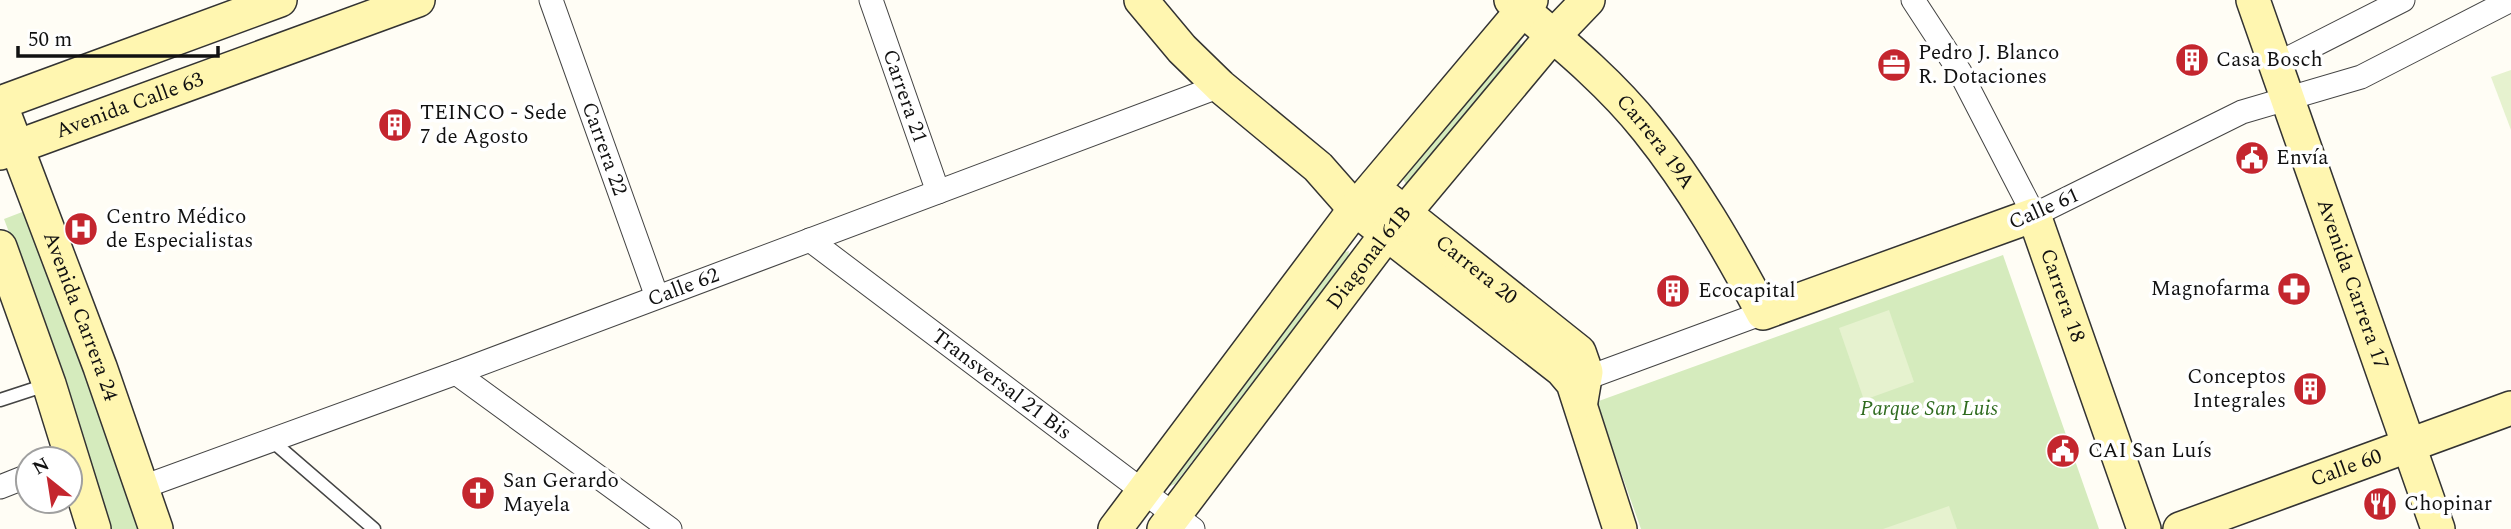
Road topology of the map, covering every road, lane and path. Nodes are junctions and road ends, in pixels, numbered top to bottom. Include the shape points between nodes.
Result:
1 (418, 0) edge
2 (551, 0) edge
3 (871, 0) edge
4 (1141, 0) edge
5 (1588, 0) edge
6 (2253, 0) edge
7 (2403, 0) edge
8 (1915, 1) edge
9 (2503, 2) edge
10 (263, 3) edge
11 (1521, 3) edge
12 (1554, 37) junction
13 (2275, 65) junction
14 (1208, 90) junction
15 (2287, 99) junction
16 (0, 103) edge
17 (8, 150) edge
18 (938, 192) junction
19 (1364, 199) junction
20 (2034, 215) junction
21 (1395, 224) junction
22 (810, 240) junction
23 (3, 263) edge
24 (657, 297) junction
25 (1763, 313) junction
26 (456, 373) junction
27 (49, 384) junction
28 (1579, 389) junction
29 (1, 396) edge
30 (2511, 408) edge
31 (271, 440) junction
32 (66, 445) edge
33 (2409, 446) junction
34 (1142, 490) junction
35 (84, 499) edge
36 (156, 514) edge
37 (1177, 524) edge
38 (94, 529) edge
39 (374, 529) edge
40 (670, 529) edge
41 (1115, 529) edge
42 (1620, 529) edge
43 (2144, 529) edge
44 (2180, 529) edge
45 (2438, 529) edge

1 - 17 street, Avenida Calle 63
2 - 24 street, Carrera 22
3 - 18 street, Carrera 21
4 - 14 street, Carrera 20 via 1182,49
5 - 12 street, Diagonal 61B
6 - 13 street, Avenida Carrera 17
7 - 13 street
8 - 20 street, Carrera 18 via 1960,72
9 - 15 street, Calle 61 via 2361,76
10 - 16 street
11 - 12 street, Carrera 19A
11 - 19 street, Diagonal 61B
12 - 21 street, Diagonal 61B
12 - 25 street, Carrera 19A via 1646,127 1695,194
13 - 15 street, Avenida Carrera 17
14 - 18 street, Calle 62
14 - 19 street, Carrera 20
15 - 20 street, Calle 61 via 2242,112
15 - 33 street, Avenida Carrera 17
16 - 17 street, Avenida Carrera 24
17 - 36 street, Avenida Carrera 24
18 - 22 street, Calle 62
19 - 21 street, Carrera 20
19 - 34 street, Diagonal 61B
20 - 25 street, Calle 61
20 - 43 street, Carrera 18
21 - 28 street, Carrera 20
21 - 37 street, Diagonal 61B
22 - 24 street, Calle 62
22 - 34 street, Transversal 21 Bis
23 - 27 street
24 - 26 street, Calle 62
25 - 28 street, Calle 61
26 - 31 street, Calle 62
26 - 40 street
27 - 29 lane
27 - 32 street
28 - 42 street, Carrera 20
30 - 33 street, Calle 60
31 - 36 street, Calle 62
31 - 39 lane
33 - 44 street, Calle 60
33 - 45 street, Avenida Carrera 17
34 - 37 street, Transversal 21 Bis
34 - 41 street, Diagonal 61B
35 - 38 street

